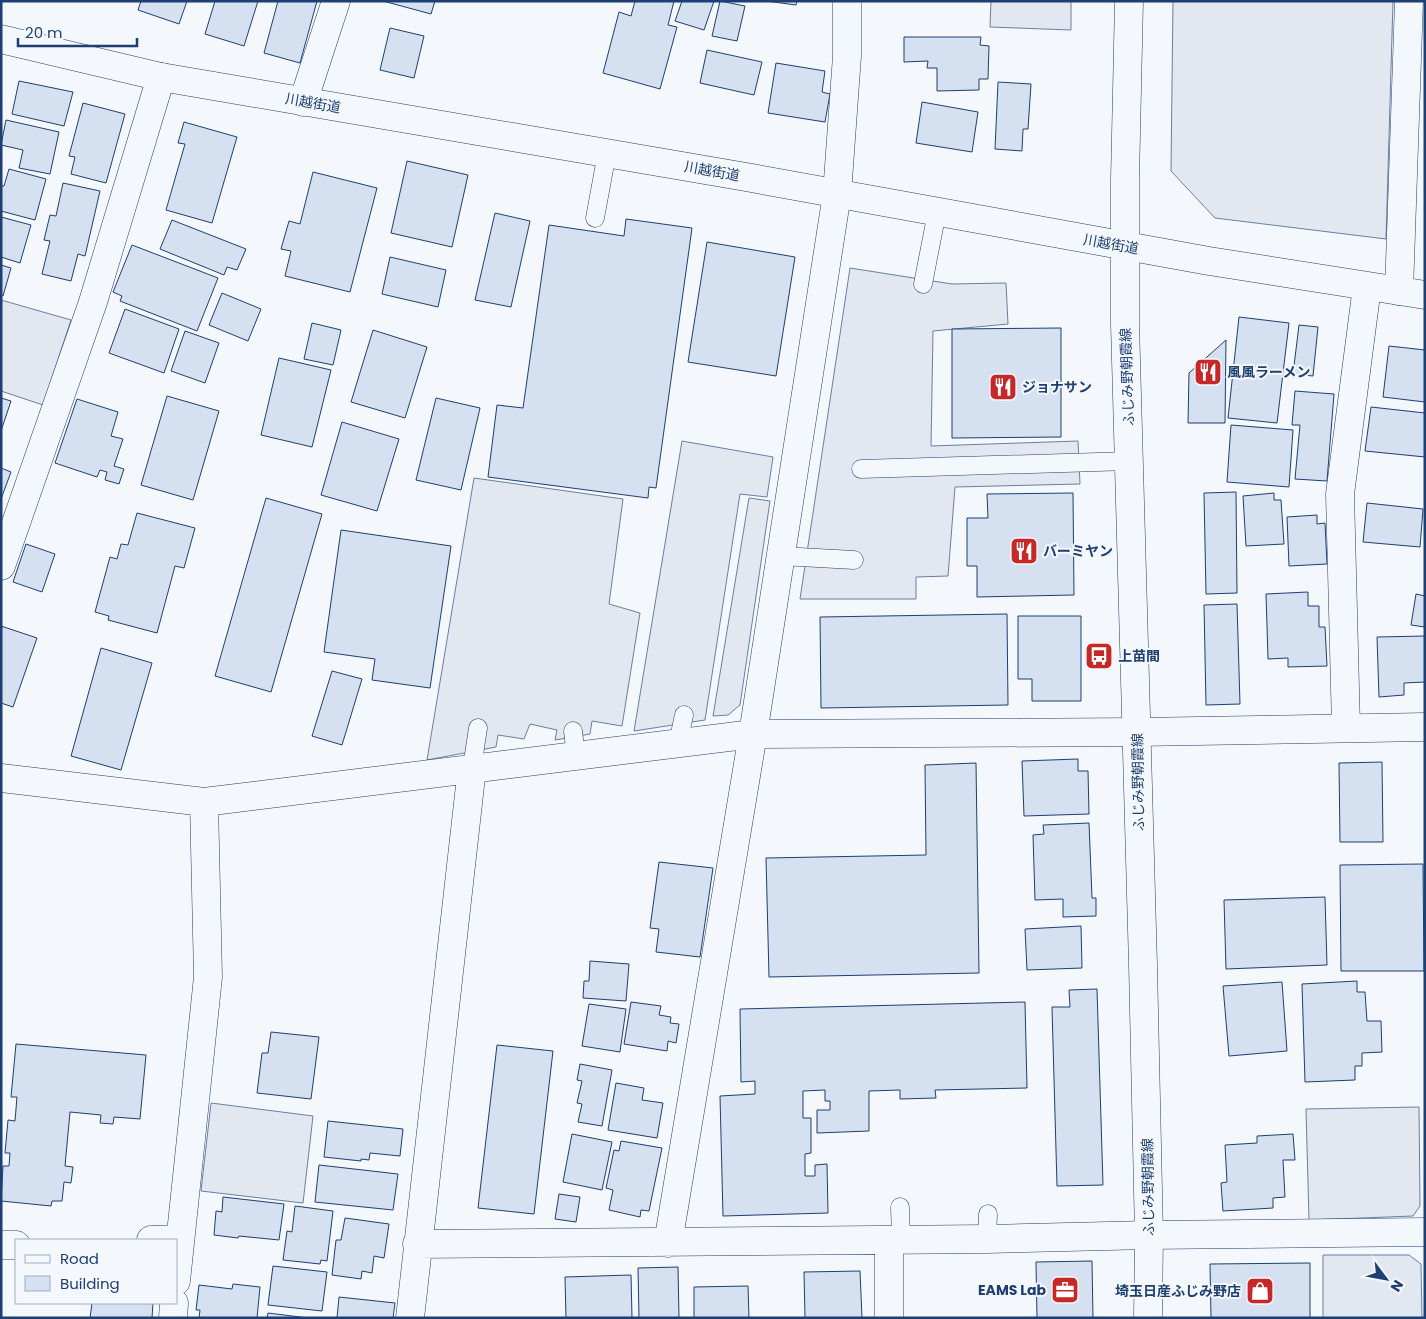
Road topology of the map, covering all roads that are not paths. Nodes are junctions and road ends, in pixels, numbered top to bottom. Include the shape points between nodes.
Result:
1 (336, 1) edge
2 (847, 1) edge
3 (1129, 1) edge
4 (1409, 1) edge
5 (1, 39) edge
6 (161, 77) junction
7 (303, 102) junction
8 (607, 153) junction
9 (837, 194) junction
10 (937, 212) junction
11 (595, 218) dead end
12 (1126, 246) junction
13 (923, 284) dead end
14 (1367, 287) junction
15 (1412, 293) edge
16 (1130, 461) junction
17 (861, 469) dead end
18 (781, 556) junction
19 (854, 560) dead end
20 (1, 566) edge
21 (684, 715) dead end
22 (1346, 727) junction
23 (1425, 727) edge
24 (478, 728) dead end
25 (1137, 732) junction
26 (753, 734) junction
27 (678, 743) junction
28 (472, 768) junction
29 (1, 778) edge
30 (204, 802) junction
31 (900, 1207) dead end
32 (1425, 1232) edge
33 (1149, 1235) junction
34 (180, 1239) joint
35 (895, 1240) junction
36 (668, 1242) junction
37 (418, 1244) junction
38 (1, 1245) edge
39 (15, 1245) edge
40 (178, 1260) edge
41 (174, 1304) edge
42 (173, 1318) edge
43 (410, 1318) edge
44 (890, 1318) edge
45 (1148, 1318) edge

1 - 7 main road
2 - 9 main road via 847,56
3 - 12 main road, ふじみ野朝霞線
4 - 15 main road
5 - 6 main road, 川越街道
6 - 7 main road, 川越街道
6 - 20 main road via 93,302
7 - 8 main road, 川越街道
8 - 9 main road, 川越街道
8 - 11 lane
9 - 10 main road, 川越街道
9 - 18 main road
10 - 12 main road, 川越街道
10 - 13 lane
12 - 14 main road, 川越街道
12 - 16 main road, ふじみ野朝霞線
14 - 15 main road, 川越街道
14 - 22 main road via 1340,494
16 - 17 lane
16 - 25 main road, ふじみ野朝霞線
18 - 19 lane
18 - 26 main road
21 - 27 lane
22 - 23 main road
22 - 25 main road
24 - 28 lane
25 - 26 main road
25 - 33 main road, ふじみ野朝霞線
26 - 27 main road
26 - 36 main road
27 - 28 main road via 574,744
28 - 30 main road
28 - 37 main road
29 - 30 main road
30 - 34 main road via 208,977
31 - 35 lane
32 - 33 main road
33 - 35 main road via 988,1226
33 - 45 main road, ふじみ野朝霞線
34 - 40 main road
35 - 36 main road
35 - 44 main road
36 - 37 main road
37 - 43 main road
38 - 39 main road
41 - 42 main road

